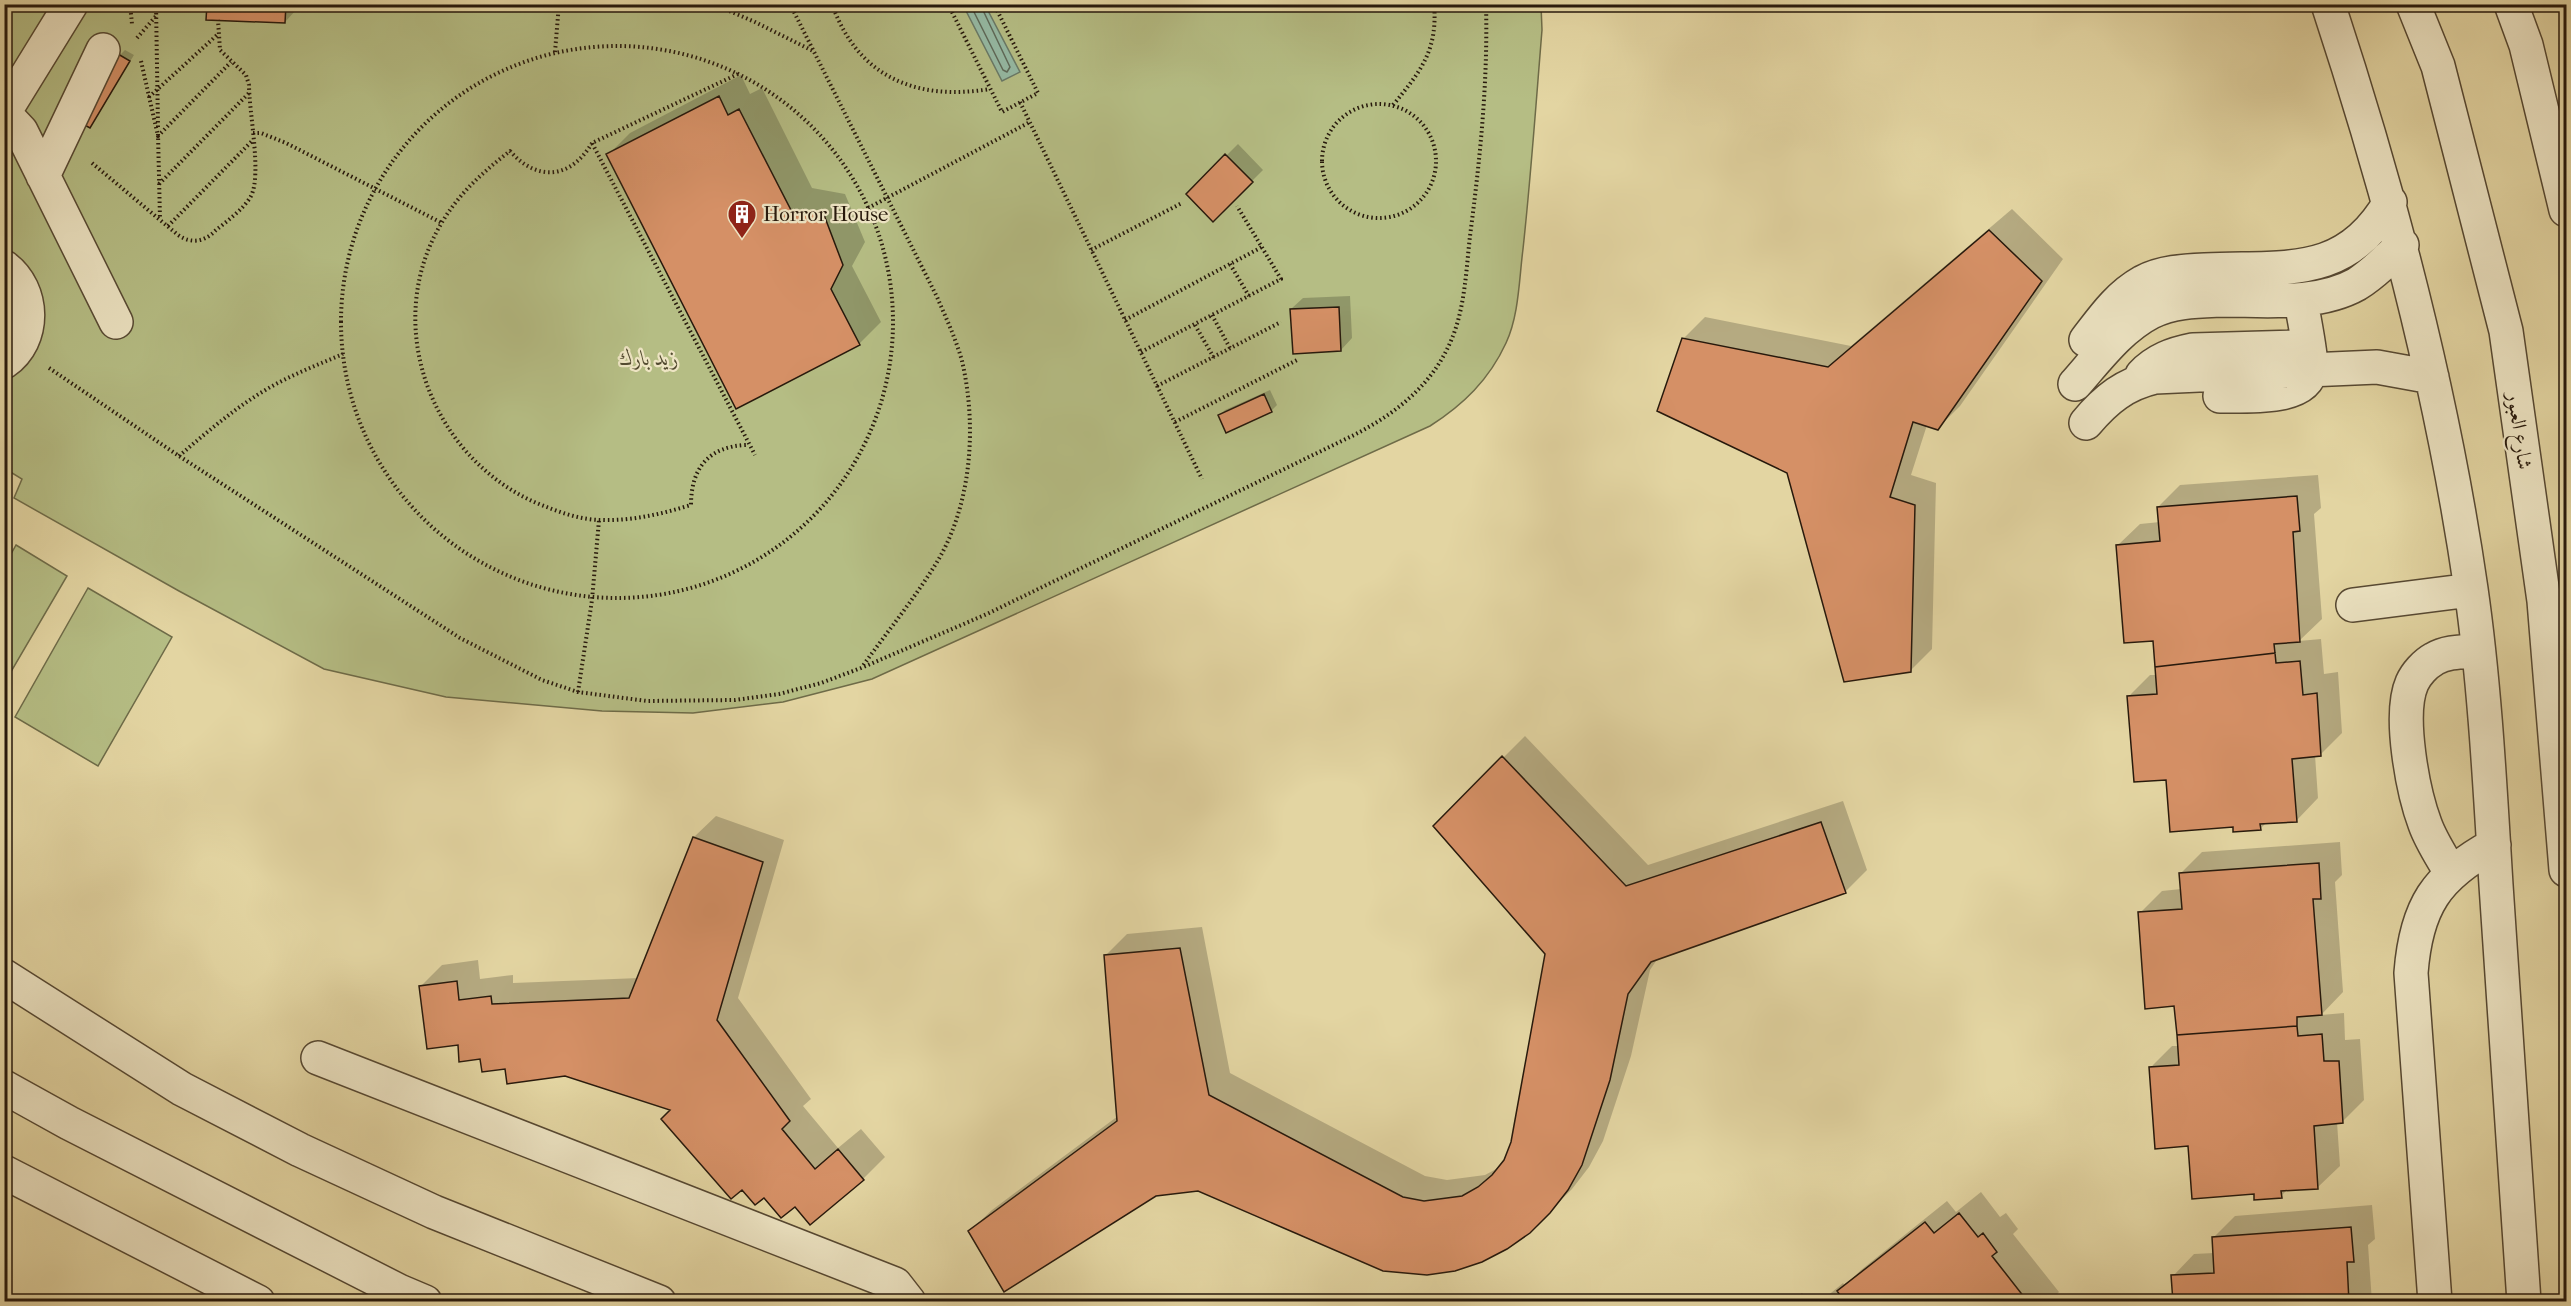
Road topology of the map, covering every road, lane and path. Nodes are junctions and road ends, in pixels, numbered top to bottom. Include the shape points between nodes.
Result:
1 (71, 4) edge
2 (130, 4) edge
3 (156, 4) edge
4 (558, 4) edge
5 (713, 4) edge
6 (790, 4) edge
7 (832, 4) edge
8 (948, 4) edge
9 (994, 4) edge
10 (1434, 4) edge
11 (1486, 4) edge
12 (2328, 4) edge
13 (2413, 4) edge
14 (2511, 4) edge
15 (156, 15) junction
16 (218, 20) dead end
17 (218, 34) junction
18 (103, 50) dead end
19 (139, 51) dead end
20 (814, 51) junction
21 (555, 52) junction
22 (231, 62) junction
23 (739, 74) junction
24 (990, 89) junction
25 (156, 92) junction
26 (249, 93) junction
27 (149, 97) junction
28 (1020, 102) junction
29 (1393, 105) junction
30 (1030, 122) junction
31 (253, 133) junction
32 (158, 136) junction
33 (61, 138) junction
34 (252, 141) junction
35 (592, 143) junction
36 (43, 176) junction
37 (159, 184) junction
38 (375, 187) junction
39 (887, 197) junction
40 (2390, 202) junction
41 (1182, 203) dead end
42 (1237, 206) dead end
43 (868, 208) junction
44 (2566, 210) edge
45 (160, 219) junction
46 (442, 223) junction
47 (168, 226) junction
48 (2402, 245) junction
49 (1262, 247) junction
50 (1091, 250) junction
51 (1230, 264) junction
52 (4, 267) edge
53 (1249, 296) junction
54 (2301, 300) junction
55 (1212, 315) junction
56 (1125, 320) junction
57 (117, 322) dead end
58 (1281, 322) dead end
59 (1195, 325) junction
60 (2085, 340) dead end
61 (1231, 350) junction
62 (1141, 352) junction
63 (343, 354) junction
64 (12, 355) edge
65 (1214, 358) junction
66 (2309, 358) junction
67 (1299, 359) dead end
68 (2432, 377) junction
69 (2075, 384) dead end
70 (1157, 386) junction
71 (1175, 422) junction
72 (747, 445) junction
73 (755, 455) dead end
74 (179, 456) junction
75 (1202, 478) dead end
76 (600, 520) junction
77 (2471, 591) junction
78 (592, 600) junction
79 (2353, 605) dead end
80 (2478, 651) junction
81 (861, 668) junction
82 (578, 692) junction
83 (2494, 845) junction
84 (2566, 870) edge
85 (2451, 873) junction
86 (4, 976) edge
87 (318, 1058) dead end
88 (4, 1087) edge
89 (7, 1180) edge
90 (258, 1302) edge
91 (425, 1302) edge
92 (659, 1302) edge
93 (909, 1302) edge
94 (2435, 1302) edge
95 (2524, 1302) edge

1 - 36 street via 4,113 21,131
2 - 15 path via 136,39
3 - 15 path
4 - 21 path
5 - 20 path
6 - 20 path
7 - 24 path via 839,24 856,50 880,71 908,86 939,93
8 - 24 path
9 - 28 path via 1038,93
10 - 29 path via 1432,46 1424,64
11 - 81 path via 1484,129 1461,311 1450,343 1411,398 1354,435 987,614
12 - 40 street
13 - 84 street, شارع العبور via 2439,66 2506,331 2544,601
14 - 44 street via 2526,45
15 - 25 path
16 - 17 path
17 - 22 path via 220,50
17 - 25 path
18 - 33 street
19 - 27 path
20 - 39 path
21 - 23 path via 602,45 648,47 695,56
21 - 38 path via 508,67 465,90 427,121
22 - 26 path via 248,78
22 - 32 path
23 - 35 path
23 - 43 path via 780,98 816,129 845,166
24 - 28 path via 1002,112
25 - 27 path
25 - 32 path
26 - 31 path
26 - 37 path
27 - 32 path
28 - 30 path
29 - 29 path via 1358,108 1337,124 1324,147 1321,165 1326,183 1348,210 1364,217 1382,219 1416,206 1435,176 1436,158 1424,124
30 - 39 path
30 - 50 path
31 - 34 path
31 - 38 path via 278,139
32 - 37 path
33 - 36 street
33 - 45 path
34 - 47 path
34 - 47 path via 256,179 248,201 202,240 183,239
35 - 46 path via 585,156 561,171 533,169 520,163 510,151 480,174
35 - 72 path
36 - 57 street
37 - 45 path
38 - 46 path
38 - 63 path via 350,248 341,299
39 - 43 path
39 - 81 path via 951,328 968,394 969,440 962,496 952,530 937,561
40 - 48 street
40 - 60 street via 2368,234 2349,250 2328,260 2305,265 2178,272 2145,281 2112,306
41 - 50 path
42 - 49 path
43 - 78 path via 886,268 892,309 890,361 874,421 856,459 827,502 790,539 747,568 699,588 648,599
45 - 47 path
46 - 76 path via 422,272 416,310 417,349 427,387 443,422 465,453 526,500 562,513
48 - 54 street via 2356,284
48 - 68 street
49 - 51 path
49 - 53 path via 1281,279
50 - 56 path
51 - 53 path
51 - 56 path
52 - 64 street via 27,300 26,333
53 - 55 path
54 - 66 street
54 - 69 street via 2172,304 2132,324
55 - 59 path
55 - 61 path
56 - 62 path
58 - 61 path
59 - 62 path
59 - 65 path
61 - 65 path
62 - 70 path
63 - 74 path via 267,389
63 - 78 path via 355,413 383,471 424,522 475,561 533,587
64 - 74 path
65 - 70 path
66 - 66 street via 2305,382 2279,394 2173,398 2093,415 2121,389 2137,381
66 - 68 street
67 - 71 path
68 - 77 street
70 - 71 path
71 - 75 path
72 - 73 path
72 - 76 path via 734,445 708,457 693,481 691,505 646,518
74 - 82 path via 460,638 542,680
76 - 78 path
77 - 79 street
77 - 80 street
78 - 82 path
80 - 83 street
80 - 85 street via 2444,654 2432,660 2413,681 2407,702 2416,795 2426,827
81 - 82 path via 780,694 735,700 647,700
83 - 85 street via 2465,860
83 - 95 street
85 - 94 street via 2424,909 2414,940 2411,973
86 - 92 street via 182,1089 300,1150 434,1212
87 - 93 street via 895,1284
88 - 91 street
89 - 90 street

